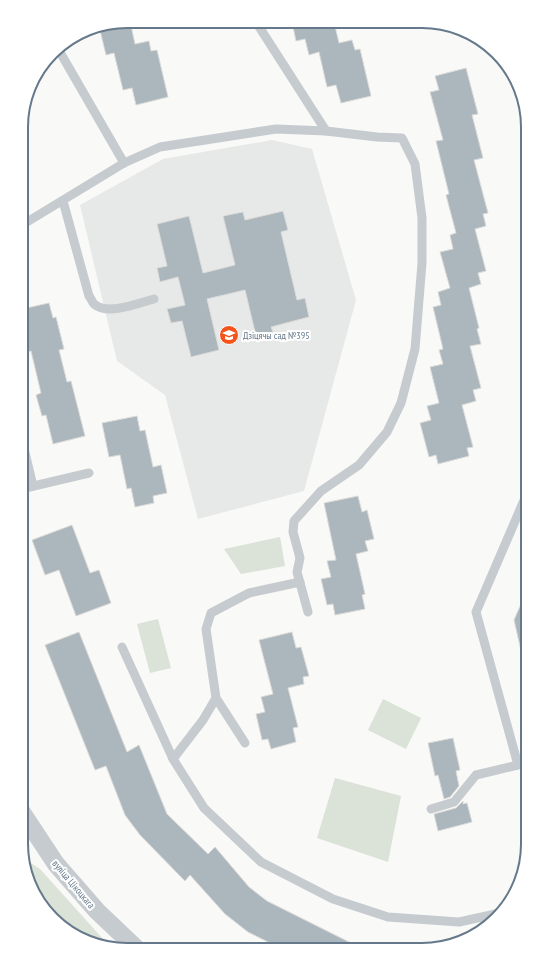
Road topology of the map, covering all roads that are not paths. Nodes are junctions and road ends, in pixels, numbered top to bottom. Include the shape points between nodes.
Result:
1 (260, 28) edge
2 (61, 53) edge
3 (326, 131) junction
4 (124, 163) junction
5 (63, 201) junction
6 (28, 221) edge
7 (154, 299) dead end
8 (28, 463) edge
9 (89, 473) dead end
10 (33, 486) junction
11 (28, 487) edge
12 (521, 507) edge
13 (300, 582) junction
14 (308, 612) dead end
15 (122, 647) dead end
16 (216, 698) junction
17 (245, 743) dead end
18 (173, 759) junction
19 (431, 809) dead end
20 (28, 822) edge
21 (491, 915) edge
22 (131, 943) edge

1 - 3 lane
2 - 4 lane
3 - 4 lane via 276,129 160,147
3 - 13 lane via 402,138 415,164 422,218 422,263 415,349 401,403 387,432 360,465 321,491 294,521 293,532 300,558 297,572
4 - 5 lane
5 - 6 lane
5 - 7 lane via 89,296 94,304 113,310
8 - 10 lane
9 - 10 lane
10 - 11 lane
12 - 19 lane via 476,612 518,765 476,775 454,802
13 - 14 lane
13 - 16 lane via 249,593 211,613 206,628
15 - 18 lane
16 - 17 lane
16 - 18 lane via 203,720
18 - 21 lane via 204,808 261,862 333,899 388,917 459,922
20 - 22 street, вуліца Цікоцкага via 56,864 97,911

